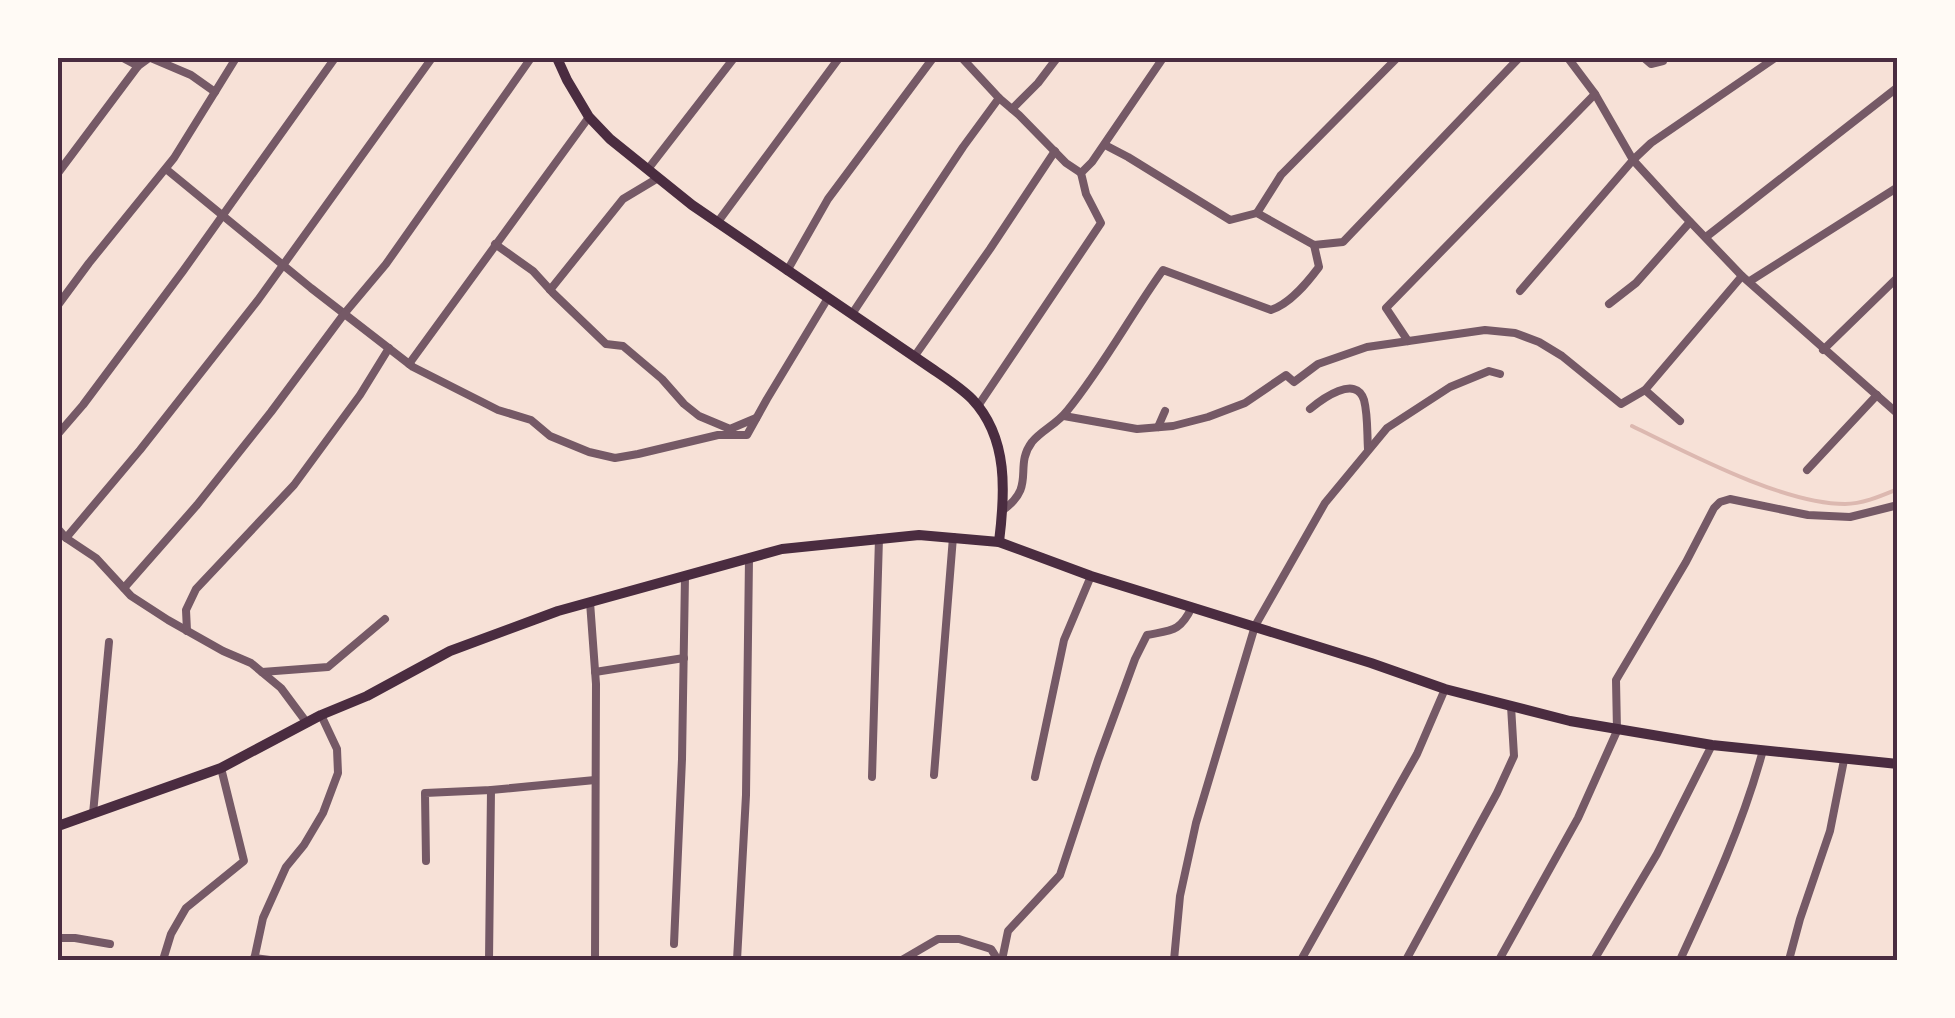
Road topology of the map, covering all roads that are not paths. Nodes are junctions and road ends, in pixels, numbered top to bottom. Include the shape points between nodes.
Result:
1 (123, 58) edge
2 (150, 58) edge
3 (236, 58) edge
4 (334, 58) edge
5 (432, 58) edge
6 (531, 58) edge
7 (557, 58) edge
8 (734, 58) edge
9 (839, 58) edge
10 (933, 58) edge
11 (962, 58) edge
12 (1058, 58) edge
13 (1163, 58) edge
14 (1398, 58) edge
15 (1519, 58) edge
16 (1568, 58) edge
17 (1644, 58) edge
18 (1775, 58) edge
19 (1663, 62) dead end
20 (138, 66) junction
21 (1898, 87) edge
22 (215, 92) junction
23 (1596, 94) junction
24 (999, 98) junction
25 (1012, 109) junction
26 (589, 116) junction
27 (1104, 145) junction
28 (1054, 151) junction
29 (1633, 160) junction
30 (166, 169) junction
31 (648, 169) junction
32 (58, 173) edge
33 (1081, 173) junction
34 (658, 178) junction
35 (1898, 187) edge
36 (1256, 213) junction
37 (222, 217) junction
38 (1690, 222) junction
39 (717, 223) junction
40 (1706, 237) junction
41 (494, 244) junction
42 (1314, 245) junction
43 (284, 266) junction
44 (787, 271) junction
45 (1898, 277) edge
46 (1746, 279) junction
47 (550, 290) junction
48 (1520, 291) dead end
49 (828, 298) junction
50 (1609, 304) dead end
51 (58, 305) edge
52 (344, 314) junction
53 (852, 314) junction
54 (1408, 341) junction
55 (389, 348) junction
56 (1823, 350) junction
57 (914, 357) junction
58 (409, 364) junction
59 (1500, 374) dead end
60 (1645, 390) junction
61 (1877, 395) junction
62 (978, 406) junction
63 (1310, 409) dead end
64 (1165, 411) dead end
65 (1897, 411) edge
66 (1064, 416) junction
67 (756, 418) junction
68 (1680, 420) dead end
69 (1158, 427) junction
70 (58, 434) edge
71 (1368, 450) junction
72 (1807, 470) dead end
73 (1898, 505) edge
74 (1003, 510) junction
75 (58, 529) edge
76 (952, 537) junction
77 (66, 538) junction
78 (879, 538) junction
79 (999, 542) junction
80 (749, 558) junction
81 (684, 576) junction
82 (1092, 576) junction
83 (124, 588) junction
84 (590, 602) junction
85 (1192, 607) junction
86 (385, 619) dead end
87 (1255, 626) junction
88 (187, 631) junction
89 (109, 642) dead end
90 (684, 658) junction
91 (262, 672) junction
92 (595, 672) junction
93 (1445, 689) junction
94 (1510, 706) junction
95 (322, 715) junction
96 (307, 722) junction
97 (1618, 731) junction
98 (1712, 745) junction
99 (1763, 750) junction
100 (1844, 760) junction
101 (1898, 764) edge
102 (221, 768) junction
103 (934, 775) dead end
104 (872, 776) dead end
105 (1036, 776) dead end
106 (596, 780) junction
107 (491, 790) junction
108 (93, 814) junction
109 (58, 826) edge
110 (426, 861) dead end
111 (58, 938) edge
112 (110, 944) dead end
113 (674, 944) dead end
114 (254, 959) edge
115 (163, 960) edge
116 (270, 960) edge
117 (489, 960) edge
118 (594, 960) edge
119 (737, 960) edge
120 (902, 960) edge
121 (1000, 960) edge
122 (1174, 960) edge
123 (1301, 960) edge
124 (1406, 960) edge
125 (1499, 960) edge
126 (1594, 960) edge
127 (1680, 960) edge
128 (1789, 960) edge

1 - 20 street
2 - 20 street
2 - 22 street
3 - 22 street
4 - 37 street
5 - 43 street
6 - 52 street
7 - 26 main road
8 - 31 street
9 - 39 street
10 - 44 street via 828,198
11 - 24 street
12 - 25 street
13 - 27 street
14 - 36 street via 1282,176
15 - 42 street via 1343,242
16 - 23 street
17 - 19 street
18 - 29 street
20 - 32 street
21 - 40 street
22 - 30 street
23 - 29 street
23 - 54 street via 1386,308
24 - 25 street
24 - 53 street
25 - 28 street
26 - 31 main road
26 - 41 street
27 - 33 street
27 - 36 street via 1230,220
28 - 33 street
28 - 57 street
29 - 38 street
29 - 48 street
30 - 37 street
30 - 51 street
31 - 34 main road
33 - 62 street via 1101,223
34 - 39 main road
34 - 47 street via 623,199
35 - 46 street
36 - 42 street
37 - 43 street
37 - 70 street
38 - 40 street
38 - 50 street
39 - 44 main road
40 - 46 street
41 - 47 street
41 - 58 street
42 - 66 street via 1318,267 1271,310 1163,270
43 - 52 street
43 - 77 street
44 - 49 main road
45 - 56 street
46 - 56 street
46 - 60 street
47 - 67 street via 606,344 623,346 699,416 730,429
49 - 53 main road
49 - 67 street
52 - 55 street
52 - 83 street via 247,443
53 - 57 main road
54 - 60 street via 1514,332 1562,356 1621,404
54 - 69 street via 1318,364 1294,382 1286,375 1246,403 1208,418
55 - 58 street
55 - 88 street via 294,485 196,589 186,610
56 - 61 street
57 - 62 main road
58 - 67 street via 532,420 550,436 615,458 718,435 748,436
59 - 71 street via 1450,387 1387,428
60 - 68 street
61 - 65 street
61 - 72 street
62 - 74 main road via 999,452
63 - 71 street via 1332,394 1358,390
64 - 69 street
66 - 69 street
66 - 74 street via 1030,445 1019,496
71 - 87 street via 1325,503
73 - 97 street via 1850,517 1720,502 1616,680
74 - 79 main road
75 - 77 street
76 - 78 main road
76 - 79 main road
76 - 103 street
77 - 83 street
78 - 80 main road
78 - 104 street
79 - 82 main road
80 - 81 main road
80 - 119 street
81 - 84 main road
81 - 90 street
82 - 85 main road
82 - 105 street via 1064,640
83 - 88 street
84 - 92 street
84 - 95 main road via 450,651
85 - 87 main road
85 - 121 street via 1177,629 1146,634 1060,875 1008,931
86 - 91 street via 328,667
87 - 93 main road
87 - 122 street via 1196,822
88 - 91 street
89 - 108 street
90 - 92 street
90 - 113 street
91 - 96 street
92 - 106 street
93 - 94 main road
93 - 123 street via 1417,754
94 - 97 main road
94 - 124 street via 1514,756
95 - 96 main road
95 - 114 street via 337,749 338,774 323,813 286,867
96 - 102 main road
97 - 98 main road
97 - 125 street
98 - 99 main road
98 - 126 street
99 - 100 main road
99 - 127 street via 1750,799
100 - 101 main road
100 - 128 street via 1830,831
102 - 108 main road
102 - 115 street via 244,861 186,908
106 - 107 street
106 - 118 street
107 - 110 street via 425,793
107 - 117 street
108 - 109 main road
111 - 112 street
114 - 116 street
120 - 121 street via 938,939 959,938

